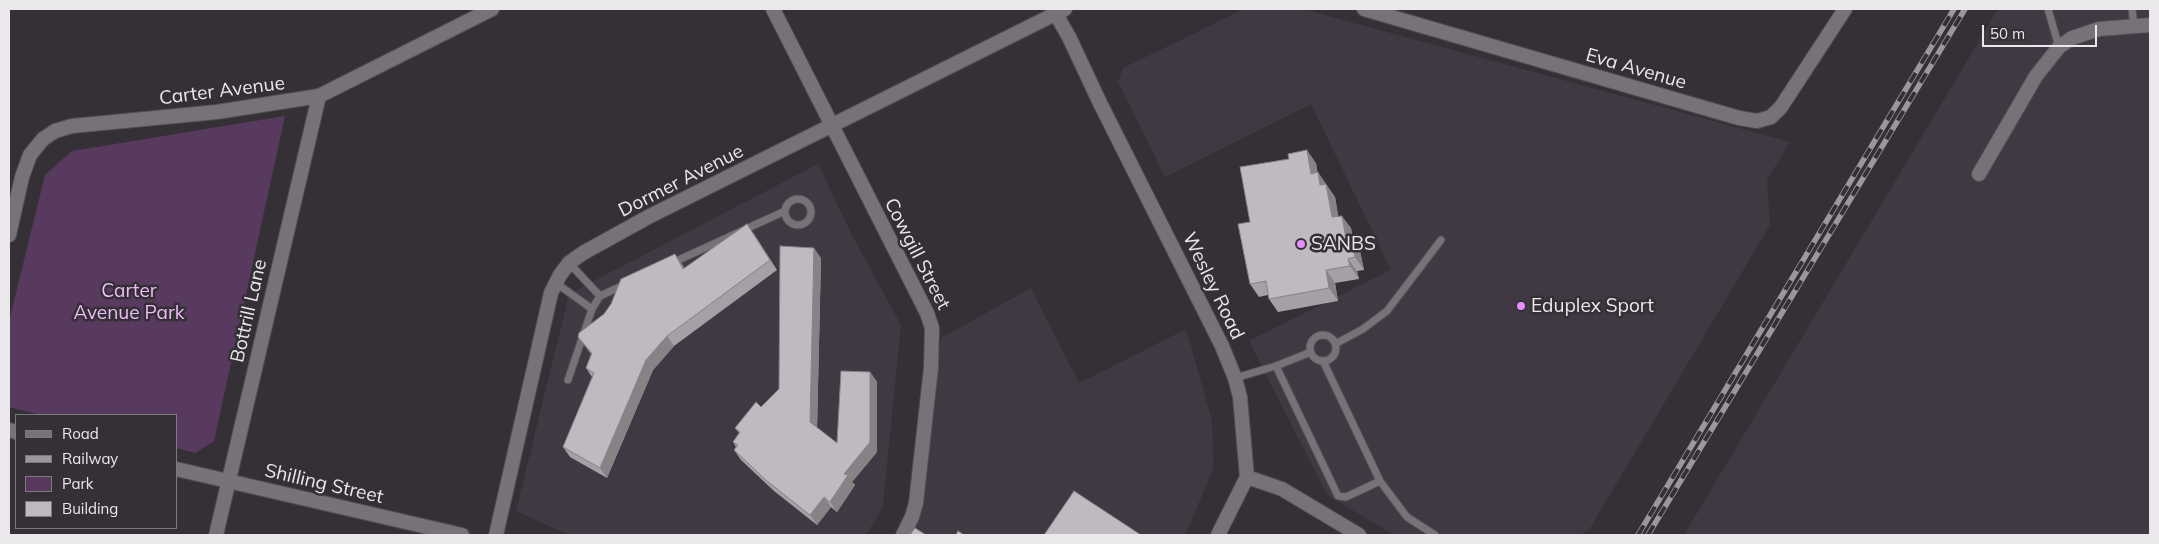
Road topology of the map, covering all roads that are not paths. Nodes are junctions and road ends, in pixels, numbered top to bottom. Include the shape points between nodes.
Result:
1 (492, 9) edge
2 (773, 9) edge
3 (1364, 9) edge
4 (1845, 9) edge
5 (2048, 9) edge
6 (2132, 9) edge
7 (1058, 10) edge
8 (2134, 26) junction
9 (2150, 26) edge
10 (2059, 47) junction
11 (319, 96) junction
12 (831, 126) junction
13 (1979, 174) dead end
14 (785, 211) dead end
15 (9, 235) edge
16 (1441, 240) dead end
17 (569, 263) junction
18 (662, 268) edge
19 (635, 280) edge
20 (556, 283) junction
21 (600, 296) junction
22 (592, 309) junction
23 (1335, 344) junction
24 (1311, 352) junction
25 (1323, 361) junction
26 (1276, 366) junction
27 (1236, 378) junction
28 (568, 380) dead end
29 (178, 469) edge
30 (1247, 477) junction
31 (228, 481) junction
32 (1380, 481) junction
33 (216, 535) edge
34 (462, 535) edge
35 (496, 535) edge
36 (903, 535) edge
37 (1218, 535) edge
38 (1359, 535) edge
39 (1435, 535) edge

1 - 11 street, Carter Avenue
2 - 12 street, Cowgill Street
3 - 4 street, Eva Avenue via 1756,121 1771,117 1781,107
5 - 10 lane
6 - 8 lane
7 - 12 street, Dormer Avenue
7 - 27 street, Wesley Road via 1100,103
8 - 9 street
8 - 10 street via 2083,33
10 - 13 street via 2033,81
11 - 15 street, Carter Avenue via 217,112 72,126 55,131 43,139 30,155
11 - 31 street, Bottrill Lane
12 - 17 street, Dormer Avenue via 650,216
12 - 36 street, Cowgill Street via 932,328 932,362 917,494 912,517
14 - 18 lane
16 - 23 lane via 1387,311
17 - 20 street, Dormer Avenue
17 - 21 lane
19 - 21 lane
20 - 22 lane
20 - 35 street, Dormer Avenue via 536,354
21 - 22 lane
22 - 28 lane
23 - 24 lane via 1327,336 1319,336 1311,344
23 - 25 lane via 1333,355
24 - 25 lane
24 - 26 lane
25 - 32 lane
26 - 27 lane
26 - 32 lane via 1338,496 1346,497
27 - 30 street, Wesley Road
29 - 31 street, Shilling Street
30 - 37 street
30 - 38 street via 1282,489
31 - 33 street, Bottrill Lane
31 - 34 street, Shilling Street
32 - 39 lane via 1407,517

